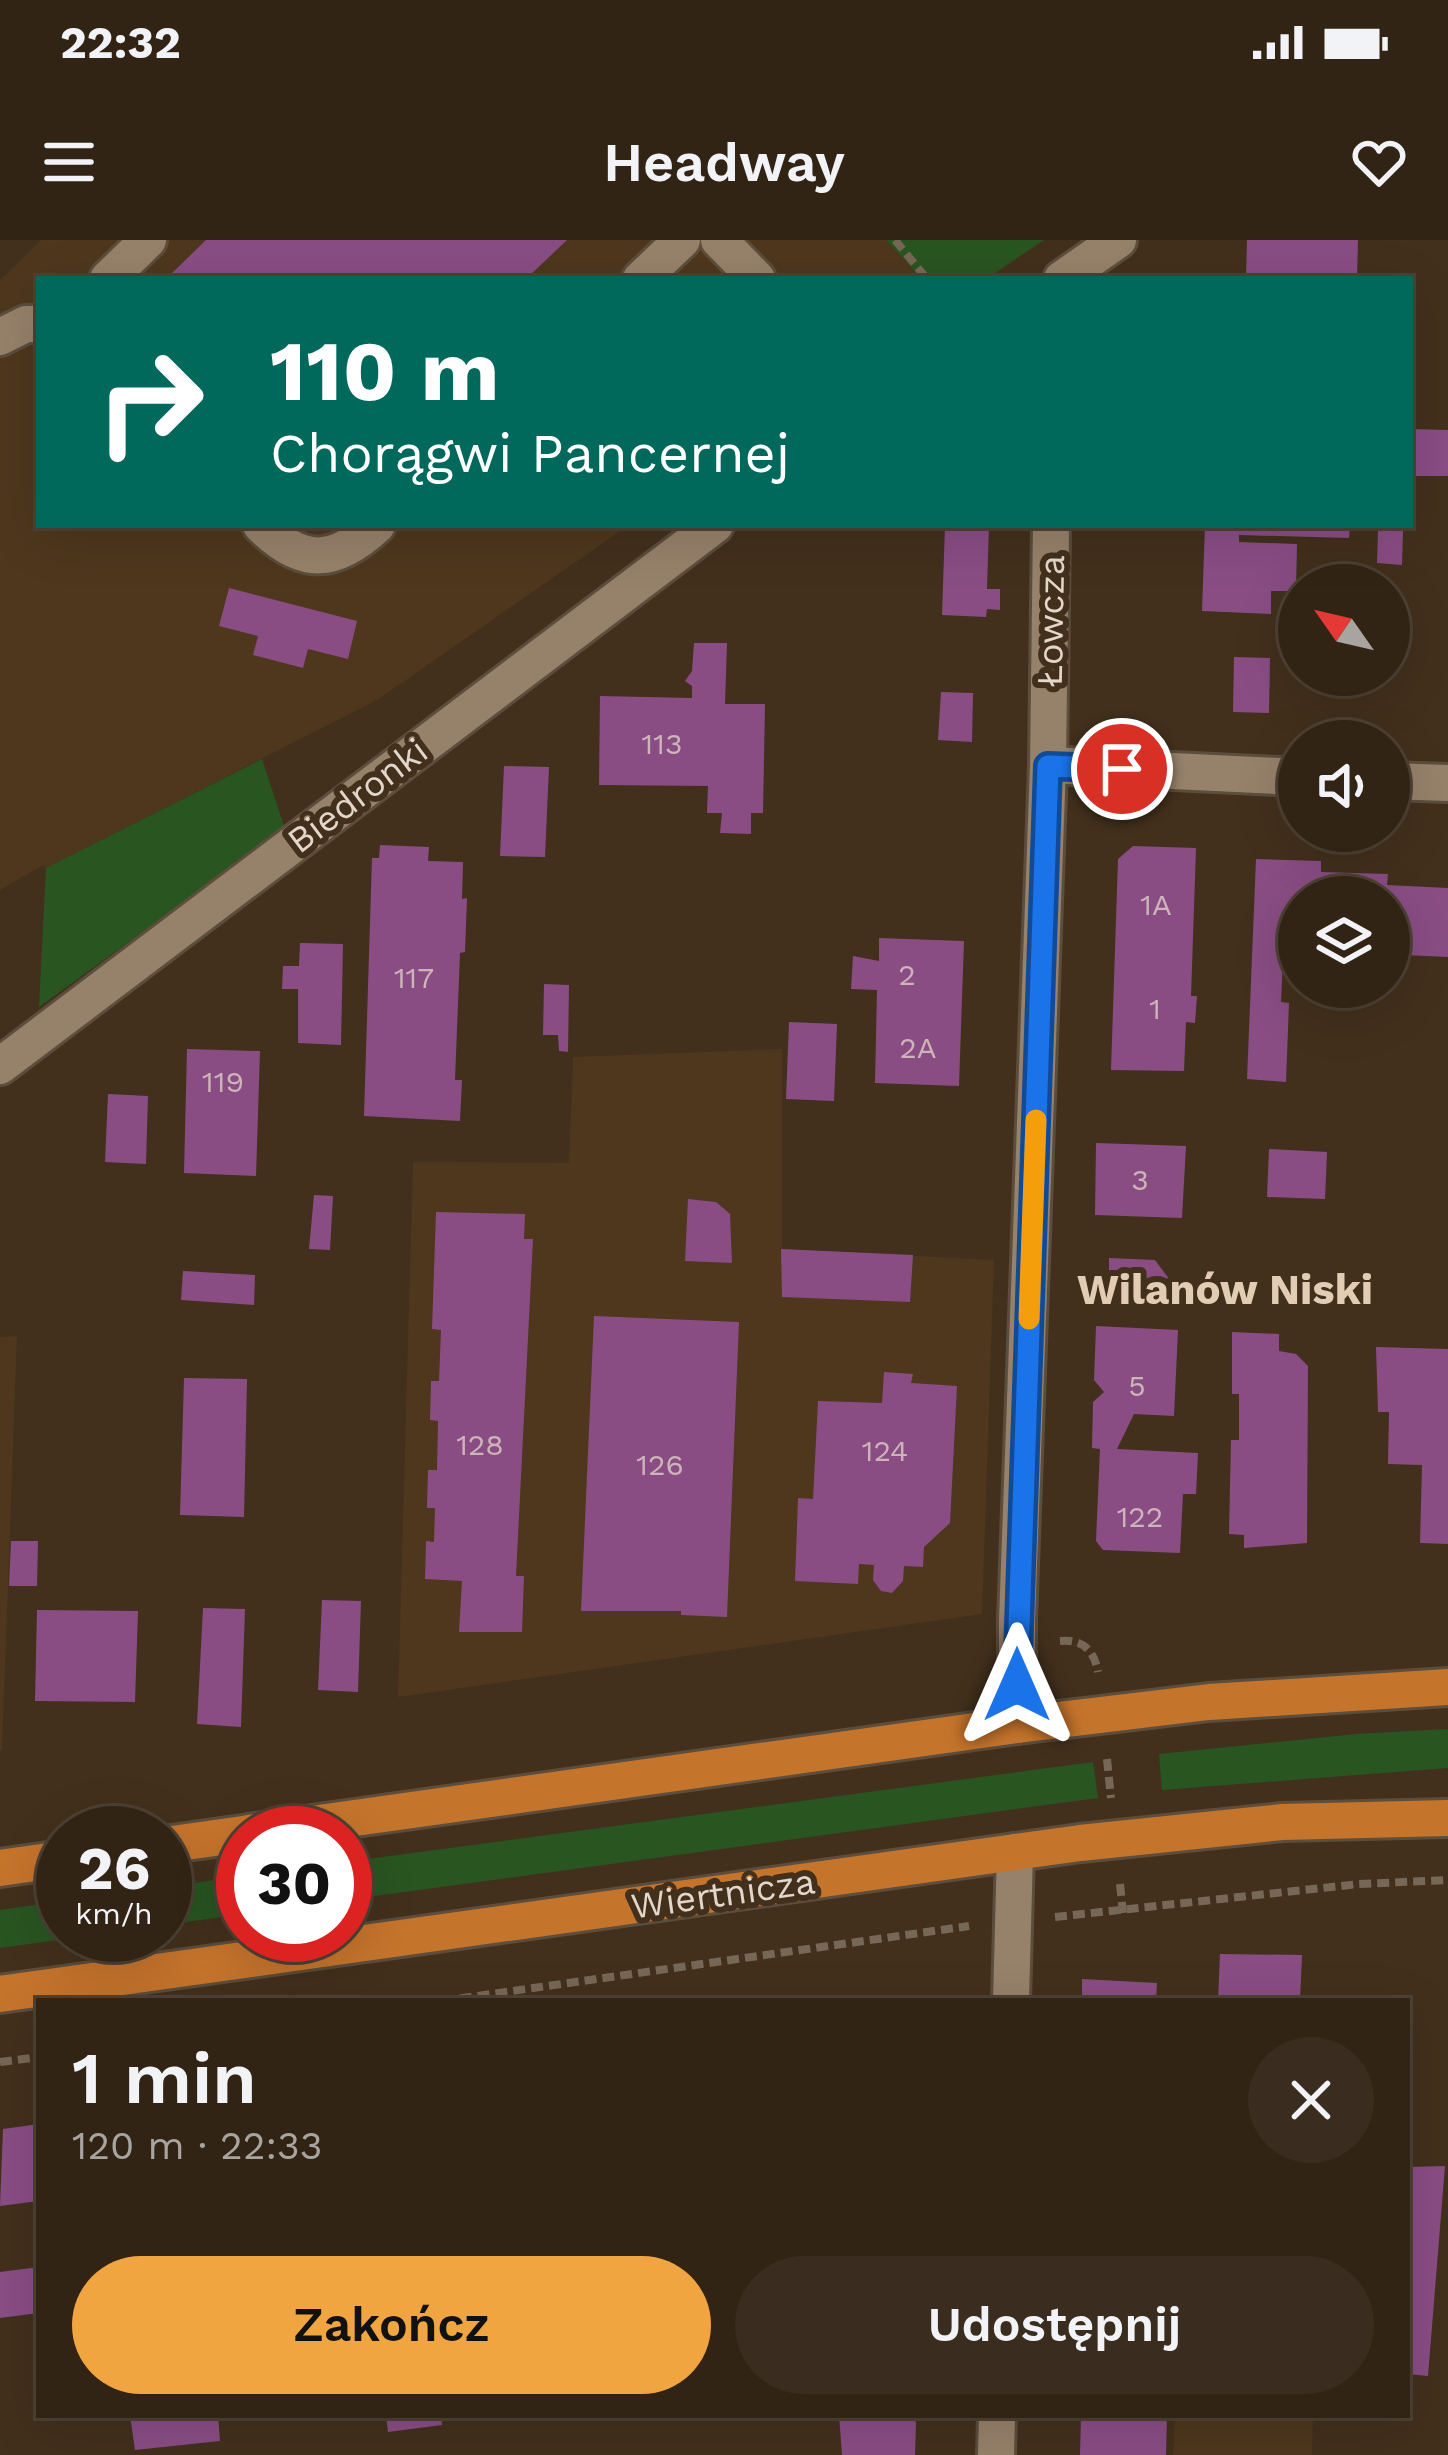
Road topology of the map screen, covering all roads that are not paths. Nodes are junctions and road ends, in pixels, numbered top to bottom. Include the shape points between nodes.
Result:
1 (148, 240) edge
2 (682, 240) edge
3 (719, 240) edge
4 (1118, 240) edge
5 (111, 276) edge
6 (643, 276) edge
7 (754, 276) edge
8 (1066, 276) edge
9 (36, 324) edge
10 (0, 337) edge
11 (265, 528) edge
12 (373, 528) edge
13 (711, 528) edge
14 (1051, 528) edge
15 (1048, 766) junction
16 (1278, 776) edge
17 (1410, 782) edge
18 (1448, 783) edge
19 (0, 1066) edge
20 (1448, 1687) edge
21 (1017, 1725) junction
22 (372, 1815) edge
23 (1448, 1818) edge
24 (1015, 1852) junction
25 (36, 1863) edge
26 (0, 1868) edge
27 (0, 1994) edge
28 (1011, 1998) edge
29 (997, 2418) edge
30 (996, 2455) edge

1 - 5 street
2 - 6 street
3 - 7 street
4 - 8 street
9 - 10 street
11 - 12 street via 296,553 326,557
13 - 19 street, Biedronki
14 - 15 street, Łowcza
15 - 16 street
15 - 21 street, Łowcza
17 - 18 street
20 - 21 main road via 1209,1702
21 - 22 main road
23 - 24 main road, Wiertnicza via 1282,1822
24 - 27 main road, Wiertnicza
24 - 28 street
25 - 26 main road
29 - 30 street

